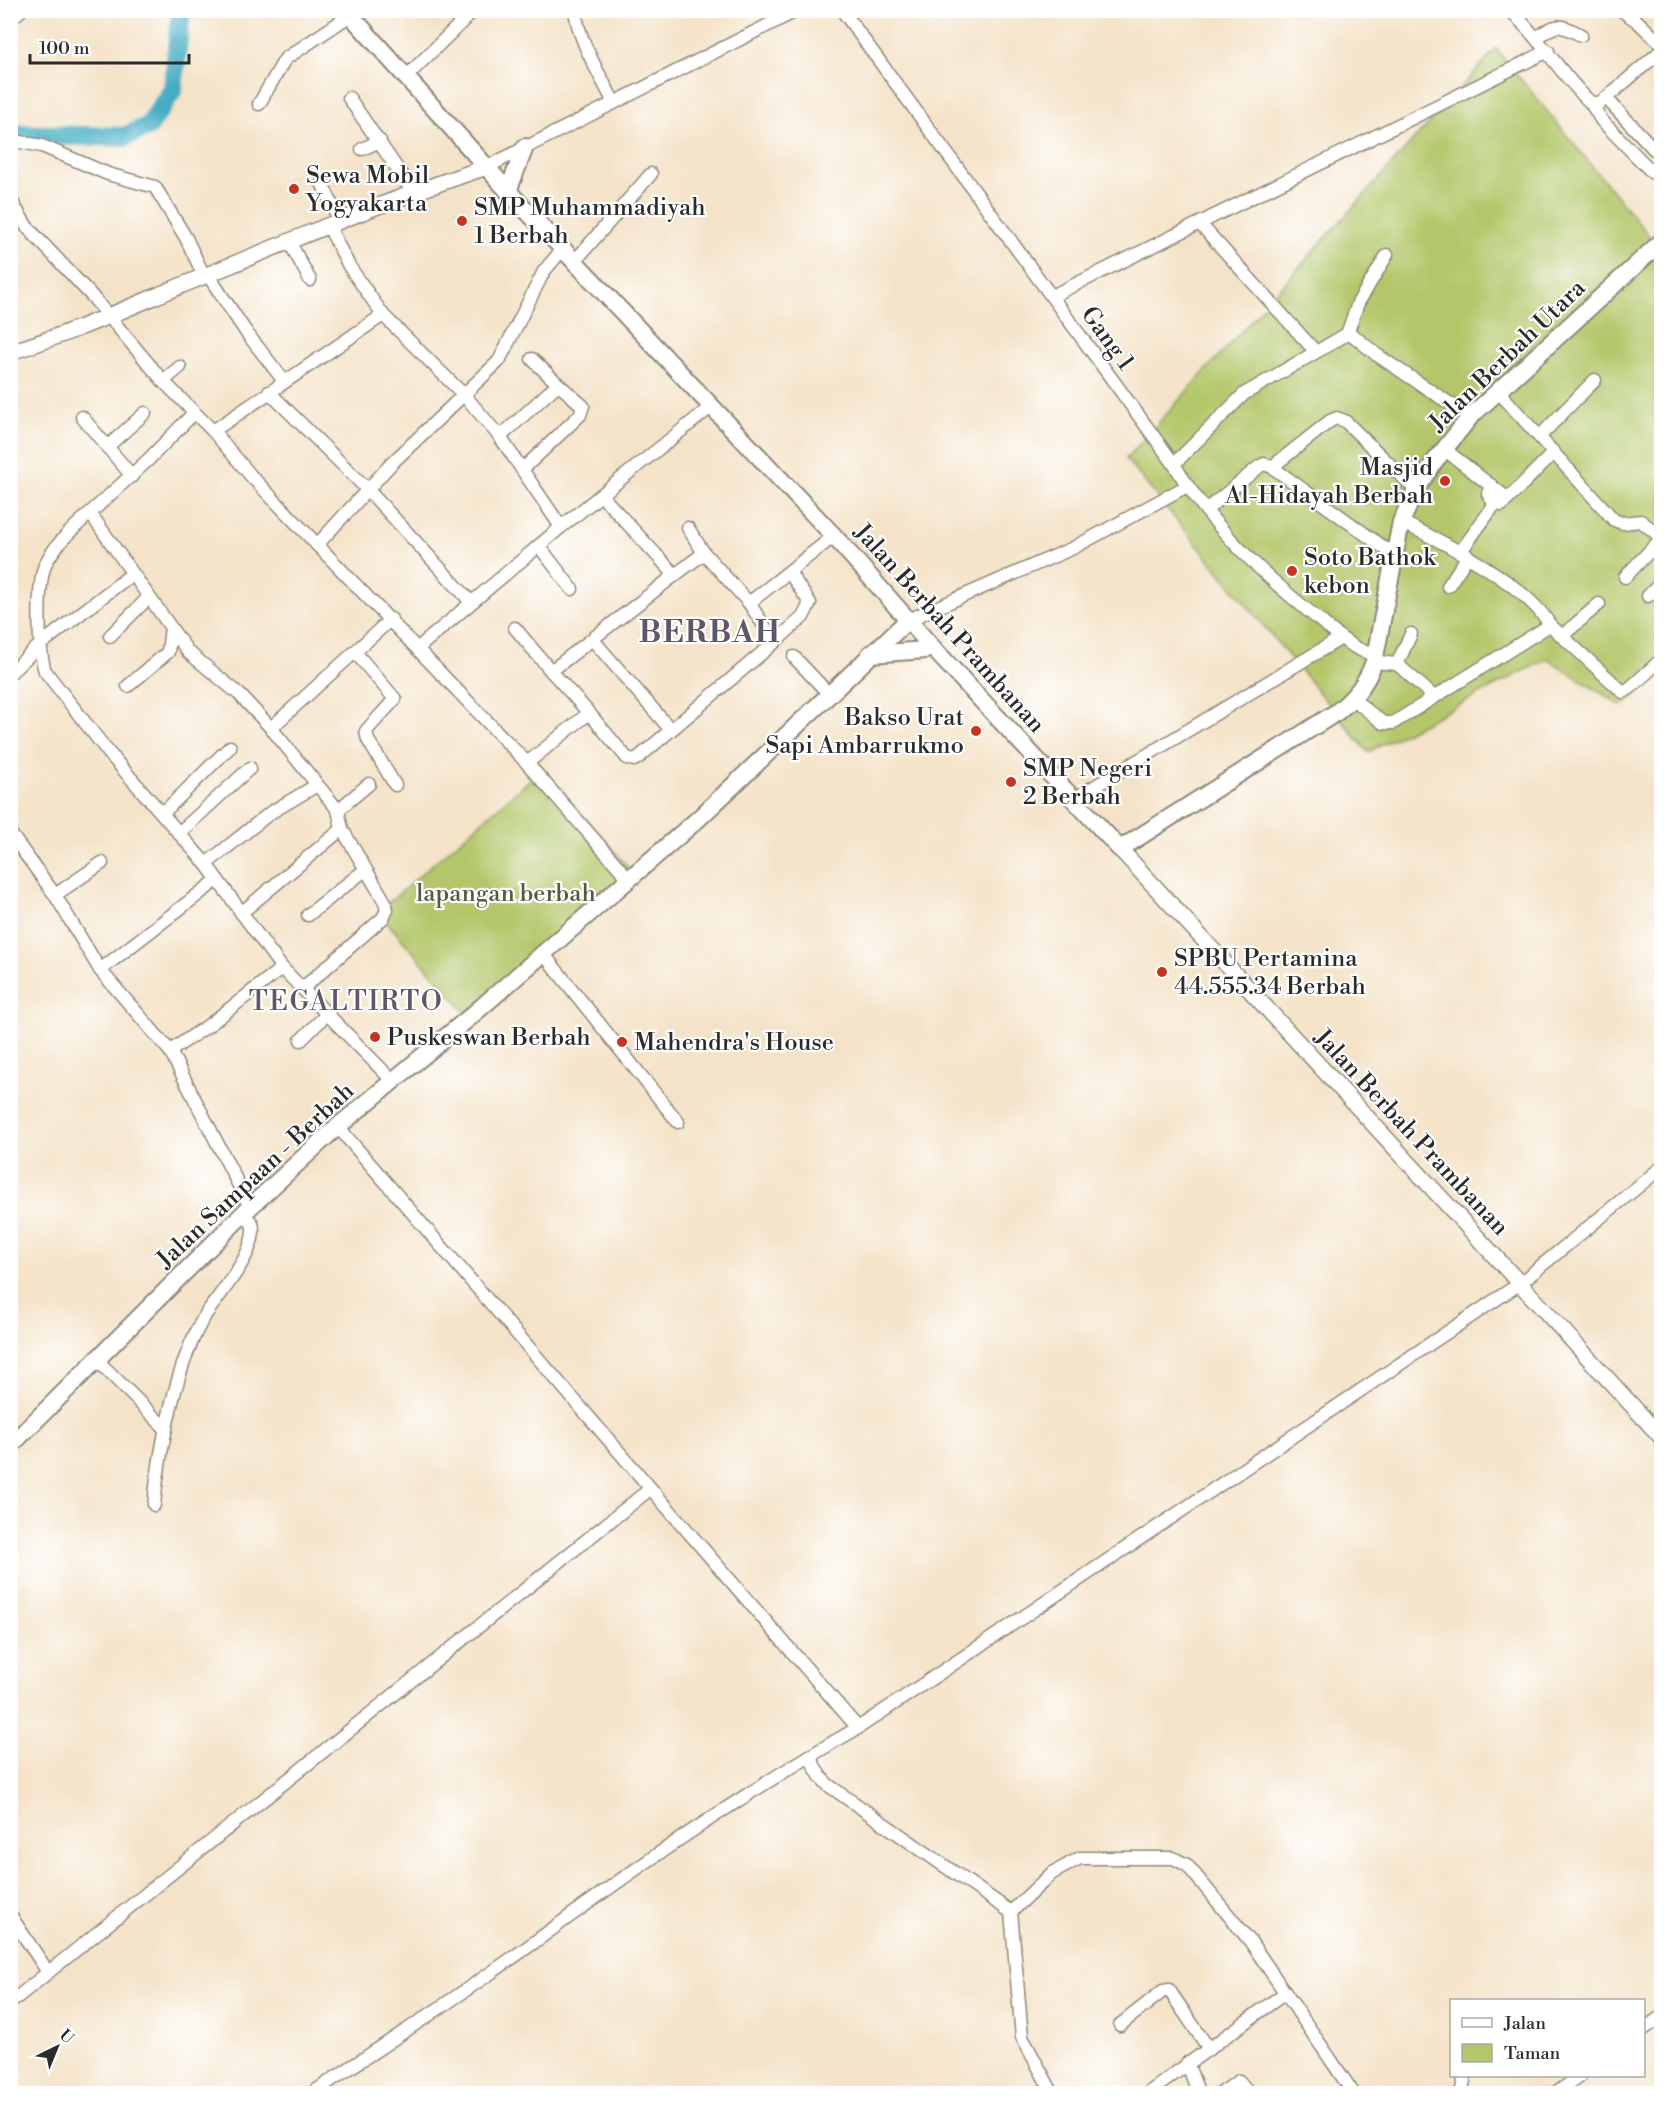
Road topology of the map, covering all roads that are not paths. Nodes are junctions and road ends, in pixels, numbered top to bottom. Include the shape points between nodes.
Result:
1 (21, 10) edge
2 (474, 10) edge
3 (575, 10) edge
4 (798, 10) edge
5 (842, 10) edge
6 (1510, 10) edge
7 (1621, 10) edge
8 (352, 12) edge
9 (1525, 15) edge
10 (10, 20) edge
11 (1581, 34) dead end
12 (1538, 38) junction
13 (1548, 51) junction
14 (1660, 51) edge
15 (406, 77) junction
16 (349, 98) dead end
17 (1606, 98) junction
18 (614, 103) junction
19 (1591, 103) junction
20 (259, 104) dead end
21 (10, 140) edge
22 (380, 141) junction
23 (525, 147) junction
24 (362, 149) dead end
25 (1653, 149) dead end
26 (487, 167) junction
27 (1653, 173) dead end
28 (651, 174) dead end
29 (322, 183) dead end
30 (508, 191) junction
31 (413, 192) junction
32 (10, 199) edge
33 (334, 222) junction
34 (1201, 225) dead end
35 (289, 241) junction
36 (1662, 241) edge
37 (562, 250) junction
38 (1387, 255) dead end
39 (574, 262) junction
40 (206, 276) junction
41 (310, 280) dead end
42 (1052, 296) junction
43 (383, 315) junction
44 (109, 316) junction
45 (1347, 334) junction
46 (1315, 351) junction
47 (10, 352) edge
48 (532, 359) dead end
49 (180, 367) dead end
50 (1595, 380) dead end
51 (163, 381) junction
52 (285, 381) junction
53 (558, 384) junction
54 (1498, 391) junction
55 (269, 392) junction
56 (465, 396) junction
57 (712, 406) junction
58 (194, 412) junction
59 (145, 413) dead end
60 (82, 417) dead end
61 (1470, 417) junction
62 (213, 432) junction
63 (1540, 436) junction
64 (500, 437) junction
65 (107, 447) junction
66 (1444, 449) junction
67 (1554, 452) junction
68 (1174, 464) junction
69 (1272, 467) junction
70 (523, 469) junction
71 (132, 476) junction
72 (1491, 485) junction
73 (1187, 486) junction
74 (368, 490) junction
75 (1416, 490) junction
76 (601, 495) junction
77 (1508, 499) junction
78 (1495, 504) junction
79 (1206, 510) junction
80 (90, 513) junction
81 (1401, 522) junction
82 (561, 527) junction
83 (688, 528) dead end
84 (834, 536) junction
85 (1662, 538) edge
86 (317, 545) junction
87 (539, 546) junction
88 (704, 553) junction
89 (1464, 553) junction
90 (1394, 555) junction
91 (789, 572) junction
92 (132, 574) junction
93 (675, 575) junction
94 (1624, 577) dead end
95 (1662, 582) edge
96 (1448, 586) dead end
97 (572, 589) dead end
98 (1648, 596) dead end
99 (149, 597) junction
100 (471, 602) junction
101 (748, 603) junction
102 (1599, 604) dead end
103 (391, 619) junction
104 (908, 620) junction
105 (1550, 625) junction
106 (171, 628) junction
107 (515, 628) dead end
108 (1411, 634) dead end
109 (110, 636) dead end
110 (1562, 636) junction
111 (1341, 638) junction
112 (593, 640) junction
113 (775, 642) junction
114 (41, 644) junction
115 (931, 646) junction
116 (418, 648) junction
117 (355, 652) junction
118 (870, 654) junction
119 (794, 657) dead end
120 (1374, 658) junction
121 (1662, 659) edge
122 (1397, 664) junction
123 (551, 671) junction
124 (10, 673) edge
125 (128, 686) dead end
126 (828, 693) junction
127 (1434, 697) junction
128 (1353, 699) junction
129 (589, 713) junction
130 (271, 728) junction
131 (671, 730) junction
132 (230, 747) dead end
133 (527, 763) junction
134 (250, 768) dead end
135 (369, 784) dead end
136 (317, 785) junction
137 (395, 785) dead end
138 (1074, 799) junction
139 (338, 810) junction
140 (163, 813) junction
141 (342, 829) junction
142 (10, 833) edge
143 (179, 833) junction
144 (1120, 849) junction
145 (102, 863) dead end
146 (206, 864) junction
147 (365, 870) junction
148 (628, 879) junction
149 (217, 880) junction
150 (55, 895) junction
151 (241, 912) junction
152 (308, 915) dead end
153 (542, 952) junction
154 (282, 968) junction
155 (100, 970) junction
156 (303, 988) junction
157 (327, 1014) junction
158 (301, 1040) dead end
159 (170, 1051) junction
160 (393, 1081) junction
161 (678, 1122) dead end
162 (338, 1127) junction
163 (1662, 1167) edge
164 (247, 1210) junction
165 (1520, 1284) junction
166 (97, 1360) junction
167 (166, 1429) junction
168 (1662, 1438) edge
169 (10, 1446) edge
170 (650, 1490) junction
171 (154, 1505) dead end
172 (858, 1728) junction
173 (808, 1756) junction
174 (1011, 1912) junction
175 (10, 1915) edge
176 (48, 1972) junction
177 (1285, 1993) junction
178 (10, 2003) edge
179 (1662, 2016) edge
180 (1120, 2025) dead end
181 (1645, 2028) edge
182 (1209, 2049) junction
183 (1187, 2063) junction
184 (1465, 2077) edge
185 (1579, 2077) edge
186 (310, 2094) edge
187 (1053, 2094) edge
188 (1147, 2094) edge
189 (1199, 2094) edge
190 (1220, 2094) edge
191 (1250, 2094) edge
192 (1354, 2094) edge
193 (1461, 2094) edge
194 (1555, 2094) edge

1 - 10 street
2 - 15 street
3 - 18 street via 577,24
4 - 18 street
5 - 42 street, Gang 1
6 - 9 street
7 - 14 street via 1637,21
8 - 15 main road, Jalan Berbah Prambanan
8 - 20 street via 285,58
9 - 12 street
11 - 12 street via 1562,25 1552,27
12 - 13 street
13 - 19 street
13 - 42 street
14 - 17 street
15 - 26 main road, Jalan Berbah Prambanan
16 - 22 street
17 - 19 street
17 - 25 street
18 - 23 street
19 - 27 street via 1602,121
21 - 40 street via 42,146 108,174 155,187
22 - 24 street
22 - 31 street
23 - 26 street
23 - 30 main road
26 - 30 main road, Jalan Berbah Prambanan
26 - 31 street
28 - 39 street
29 - 33 street
30 - 37 main road, Jalan Berbah Prambanan
31 - 33 street
32 - 44 street via 27,227
33 - 35 street
33 - 43 street via 349,266
34 - 46 street
35 - 40 street
35 - 41 street
36 - 54 main road, Jalan Berbah Utara
37 - 39 main road, Jalan Berbah Prambanan
37 - 56 street via 544,271 499,361
38 - 45 street via 1358,303
39 - 57 main road, Jalan Berbah Prambanan
40 - 44 street
40 - 52 street
42 - 68 street, Gang 1
43 - 52 street
43 - 56 street
44 - 47 street
44 - 51 street
45 - 46 street
45 - 61 street
46 - 68 street via 1244,394
48 - 53 street
49 - 51 street
50 - 63 street
51 - 58 street
52 - 55 street
53 - 64 street
53 - 70 street via 583,410
54 - 61 main road, Jalan Berbah Utara
54 - 63 street
55 - 62 street
55 - 74 street
56 - 64 street
56 - 74 street
57 - 76 street
57 - 84 main road, Jalan Berbah Prambanan
58 - 62 street
58 - 71 street
59 - 65 street
60 - 65 street
61 - 66 main road, Jalan Berbah Utara
62 - 86 street
63 - 67 street
64 - 70 street
65 - 71 street
66 - 72 street
66 - 75 main road, Jalan Berbah Utara
67 - 77 street
67 - 85 street via 1614,520 1641,521
68 - 73 street, Gang 1
69 - 75 street via 1337,418 1345,421
69 - 79 street via 1260,466
69 - 90 street
70 - 82 street
71 - 80 street
72 - 77 street
72 - 78 street via 1488,494
73 - 79 street, Gang 1
73 - 104 street via 1073,548
74 - 86 street
74 - 100 street
75 - 81 main road, Jalan Berbah Utara
76 - 82 street
76 - 93 street
77 - 78 street via 1502,506
78 - 89 street
79 - 111 street, Gang 1 via 1238,549
80 - 92 street
80 - 114 street via 66,535 45,566 39,605
81 - 89 street
81 - 90 main road, Jalan Berbah Utara
82 - 87 street
83 - 88 street
84 - 91 street
84 - 104 main road, Jalan Berbah Prambanan
85 - 94 street
86 - 103 street
87 - 97 street
87 - 100 street
88 - 93 street
88 - 101 street
89 - 96 street
89 - 105 street via 1530,600
90 - 120 main road, Jalan Berbah Utara
91 - 101 street
91 - 113 street via 810,603 803,617
92 - 99 street
92 - 114 street
93 - 112 street
95 - 98 street
99 - 106 street
99 - 109 street
100 - 116 street
101 - 113 street
102 - 110 street
103 - 116 street
103 - 117 street
104 - 115 main road, Jalan Berbah Prambanan
104 - 118 main road, Jalan Sampaan - Berbah
105 - 110 street
105 - 127 street
106 - 125 street via 168,652
106 - 130 street via 200,665 239,694
107 - 123 street
108 - 122 street
110 - 121 street via 1623,692
111 - 120 street, Gang 1
111 - 138 street
112 - 123 street
112 - 131 street
113 - 131 street
114 - 124 street
114 - 140 street via 45,671 63,696
115 - 118 main road via 926,650
115 - 138 main road, Jalan Berbah Prambanan
116 - 133 street
117 - 130 street
117 - 137 street via 395,699 366,732
118 - 126 main road, Jalan Sampaan - Berbah
119 - 126 street
120 - 122 street, Gang 1
120 - 128 main road, Jalan Berbah Utara via 1367,680
122 - 127 street
123 - 129 street
126 - 148 main road, Jalan Sampaan - Berbah via 737,783
127 - 128 street via 1388,724
128 - 144 main road, Jalan Berbah Utara
129 - 131 street via 631,760
129 - 133 street
130 - 136 street
132 - 140 street
133 - 148 street
134 - 143 street
135 - 139 street
136 - 139 street
136 - 146 street via 270,813
138 - 144 main road, Jalan Berbah Prambanan
139 - 141 street
140 - 143 street
141 - 147 street
141 - 151 street
142 - 150 street
143 - 146 street
144 - 165 street, Jalan Berbah Prambanan
145 - 150 street
146 - 149 street
147 - 152 street
147 - 156 street via 385,902 383,918
148 - 153 main road, Jalan Sampaan - Berbah
149 - 151 street
149 - 155 street
150 - 155 street
151 - 154 street
153 - 160 main road, Jalan Sampaan - Berbah
153 - 161 street
154 - 156 street
154 - 159 street
155 - 159 street
156 - 157 street
157 - 158 street
157 - 160 street
159 - 164 street
160 - 162 main road, Jalan Sampaan - Berbah
162 - 164 main road, Jalan Sampaan - Berbah
162 - 170 street
163 - 165 street
164 - 166 main road, Jalan Sampaan - Berbah
164 - 167 street via 254,1239 195,1333
165 - 168 street, Jalan Berbah Prambanan
165 - 172 street
166 - 167 street
166 - 169 main road, Jalan Sampaan - Berbah
167 - 171 street
170 - 172 street
170 - 176 street
172 - 173 street
173 - 174 street via 820,1776 869,1814
173 - 186 street via 600,1893 535,1942
174 - 177 street via 1051,1874 1080,1858 1173,1858 1187,1865 1250,1941
174 - 187 street via 1022,2037
175 - 176 street
176 - 178 street
177 - 182 street
177 - 192 street
179 - 181 street
180 - 182 street via 1169,1990
182 - 183 street
183 - 188 street
183 - 189 street
184 - 193 street
185 - 194 street
190 - 191 street via 1239,2081

